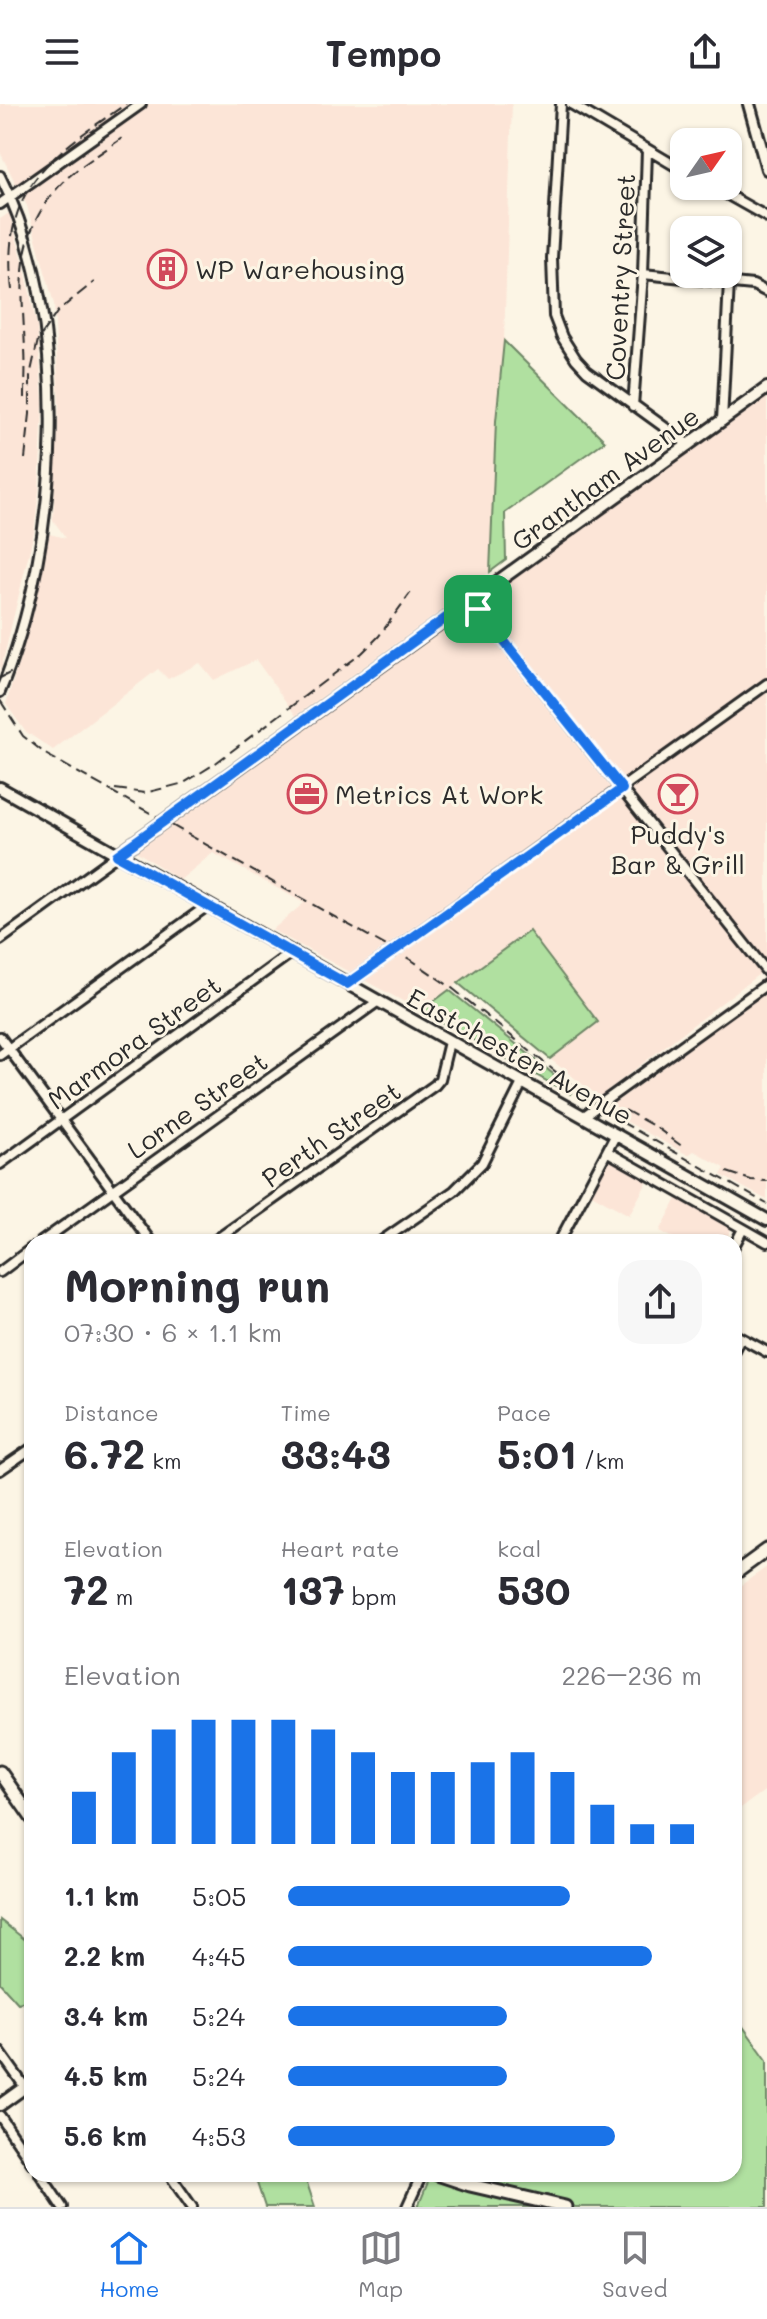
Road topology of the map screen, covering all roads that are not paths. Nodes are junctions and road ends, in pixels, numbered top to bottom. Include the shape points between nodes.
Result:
1 (141, 104) edge
2 (561, 104) edge
3 (571, 104) edge
4 (749, 104) edge
5 (647, 150) junction
6 (670, 163) edge
7 (767, 169) edge
8 (0, 176) edge
9 (10, 196) junction
10 (737, 200) edge
11 (0, 204) edge
12 (767, 217) edge
13 (643, 274) junction
14 (670, 277) edge
15 (742, 284) edge
16 (729, 288) edge
17 (767, 292) edge
18 (767, 388) edge
19 (633, 406) junction
20 (722, 421) junction
21 (689, 445) junction
22 (471, 600) junction
23 (767, 684) edge
24 (0, 692) edge
25 (0, 788) edge
26 (622, 789) junction
27 (117, 855) junction
28 (207, 906) junction
29 (0, 940) edge
30 (291, 953) junction
31 (767, 972) edge
32 (347, 984) junction
33 (767, 984) edge
34 (377, 1002) junction
35 (0, 1037) edge
36 (449, 1042) junction
37 (4, 1052) edge
38 (522, 1083) junction
39 (584, 1116) junction
40 (60, 1120) junction
41 (616, 1134) junction
42 (608, 1152) junction
43 (0, 1164) edge
44 (112, 1189) junction
45 (749, 1210) junction
46 (767, 1220) edge
47 (742, 1228) junction
48 (52, 1234) edge
49 (145, 1234) edge
50 (224, 1234) edge
51 (392, 1234) edge
52 (567, 1234) edge
53 (739, 1234) edge
54 (767, 1242) edge
55 (24, 1254) edge
56 (0, 1272) edge
57 (742, 1339) edge
58 (767, 1352) edge
59 (24, 1454) edge
60 (0, 1470) edge
61 (767, 1550) edge
62 (742, 1568) edge
63 (0, 1772) edge
64 (24, 1806) edge
65 (0, 2052) edge
66 (24, 2080) edge
67 (24, 2088) edge
68 (0, 2105) edge
69 (0, 2116) edge
70 (24, 2151) edge
71 (45, 2182) edge
72 (175, 2182) edge
73 (418, 2182) edge
74 (461, 2182) edge
75 (62, 2207) edge
76 (192, 2207) edge
77 (407, 2207) edge
78 (565, 2207) edge

1 - 9 street
2 - 19 street via 554,316 576,359
3 - 5 street
4 - 7 street
5 - 6 street
5 - 13 street, Coventry Street
8 - 9 street
9 - 11 street
9 - 24 street via 32,266 52,397 43,526 25,613
10 - 12 street
13 - 14 street
13 - 19 street, Coventry Street
15 - 17 street
16 - 20 street
18 - 20 street, Grantham Avenue
19 - 21 street
20 - 21 street, Grantham Avenue
21 - 22 street, Grantham Avenue
22 - 26 street
22 - 27 street, Grantham Avenue
23 - 26 street
25 - 27 street, Eastchester Avenue
26 - 31 street
26 - 32 street
27 - 28 street, Eastchester Avenue
27 - 29 street, Grantham Avenue
28 - 30 street, Eastchester Avenue
28 - 37 street
30 - 32 street, Eastchester Avenue
30 - 40 street, Marmora Street
32 - 34 street, Eastchester Avenue
33 - 39 street
34 - 36 street, Eastchester Avenue
34 - 44 street, Lorne Street
35 - 37 street
36 - 38 street, Eastchester Avenue
36 - 50 street, Perth Street via 435,1085
37 - 40 street
38 - 39 street, Eastchester Avenue
38 - 51 street via 482,1163 454,1191
39 - 41 street, Eastchester Avenue
40 - 43 street, Marmora Street
40 - 44 street
41 - 42 street
41 - 45 street, Eastchester Avenue
42 - 47 street, Eastchester Avenue
42 - 52 street
44 - 48 street, Lorne Street
44 - 49 street
45 - 46 street, Eastchester Avenue
45 - 47 street
47 - 53 street
47 - 54 street, Eastchester Avenue
55 - 56 street
57 - 58 street
59 - 60 street
61 - 62 main road
63 - 64 main road
65 - 66 street
67 - 68 street
69 - 70 street
71 - 75 street
72 - 76 street
73 - 77 street
74 - 78 main road

